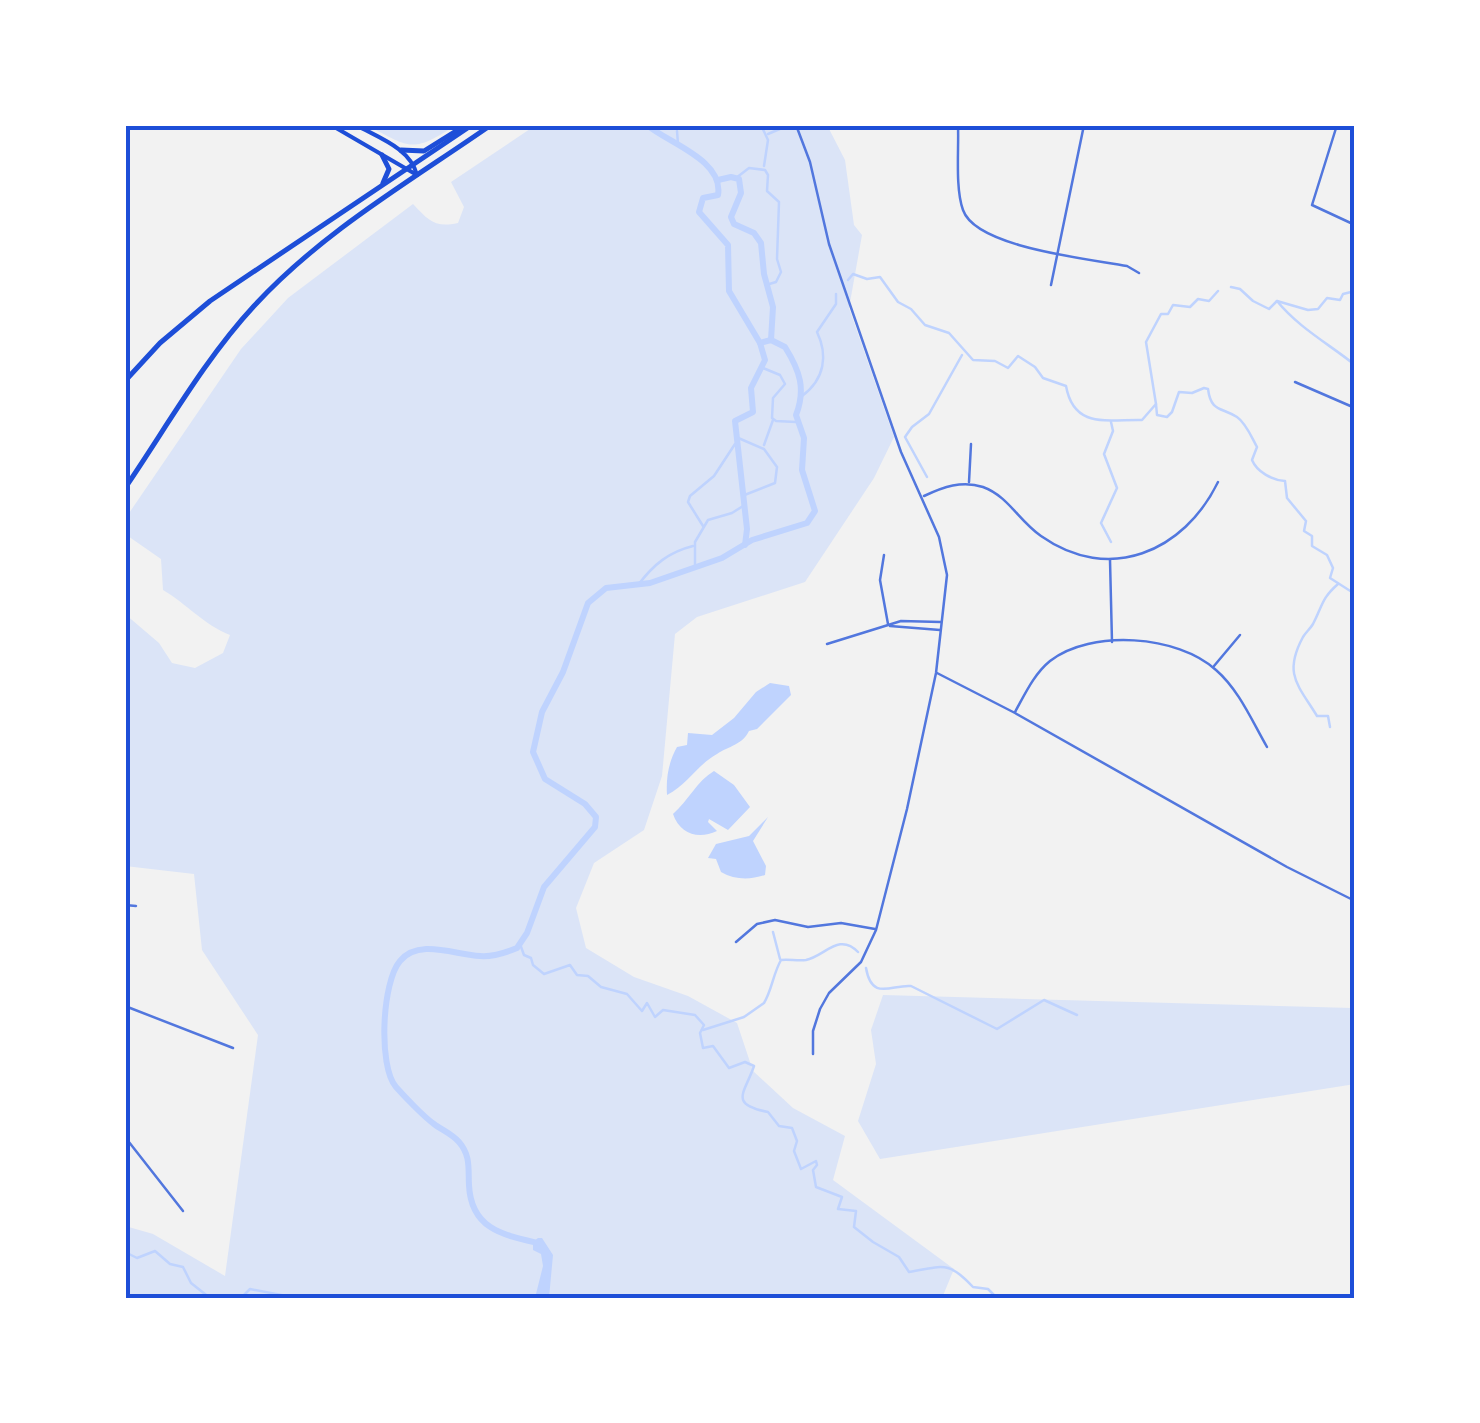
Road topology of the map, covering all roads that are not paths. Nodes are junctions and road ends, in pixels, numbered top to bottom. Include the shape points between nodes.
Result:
1 (330, 125) edge
2 (356, 125) edge
3 (469, 125) edge
4 (492, 125) edge
5 (796, 125) edge
6 (958, 125) edge
7 (1084, 125) edge
8 (1337, 125) edge
9 (401, 150) junction
10 (382, 155) junction
11 (414, 164) junction
12 (407, 169) junction
13 (417, 176) junction
14 (382, 186) junction
15 (1355, 225) edge
16 (1058, 252) junction
17 (1139, 273) dead end
18 (1051, 285) dead end
19 (125, 382) edge
20 (1295, 382) dead end
21 (1355, 408) edge
22 (971, 444) dead end
23 (1218, 482) dead end
24 (968, 484) junction
25 (125, 488) edge
26 (922, 496) junction
27 (884, 555) dead end
28 (1110, 558) junction
29 (941, 622) junction
30 (888, 626) junction
31 (940, 630) junction
32 (1240, 635) dead end
33 (1112, 642) junction
34 (828, 644) dead end
35 (1214, 667) junction
36 (936, 673) junction
37 (1014, 713) junction
38 (1268, 747) dead end
39 (1355, 901) edge
40 (125, 905) edge
41 (136, 906) dead end
42 (876, 930) junction
43 (736, 942) dead end
44 (125, 1006) edge
45 (234, 1048) dead end
46 (813, 1054) dead end
47 (125, 1137) edge
48 (184, 1212) dead end

1 - 10 main road
2 - 9 main road
3 - 9 highway via 424,151
3 - 11 highway
4 - 13 highway
5 - 26 street via 836,262
6 - 16 street via 968,218 1008,242
7 - 16 street
8 - 15 street via 1312,205
9 - 11 main road
10 - 12 main road
10 - 14 highway via 389,171
11 - 12 highway
11 - 13 main road
12 - 13 main road
12 - 14 highway
13 - 25 highway via 322,242 252,308
14 - 19 highway via 194,313
16 - 17 street
16 - 18 street
20 - 21 street
22 - 24 street
23 - 28 street via 1200,514 1174,538 1142,554
24 - 26 street
24 - 28 street via 997,494 1062,549
26 - 29 street via 946,564
27 - 30 street via 880,580
28 - 33 street
29 - 30 street
29 - 31 street
30 - 31 street
30 - 34 street
31 - 36 street
32 - 35 street
33 - 35 street via 1169,644
33 - 37 street via 1053,659
35 - 38 street
36 - 37 street
36 - 42 street
37 - 39 street
40 - 41 street
42 - 43 street via 769,920
42 - 46 street via 861,962 824,1000 814,1024
44 - 45 street
47 - 48 street

